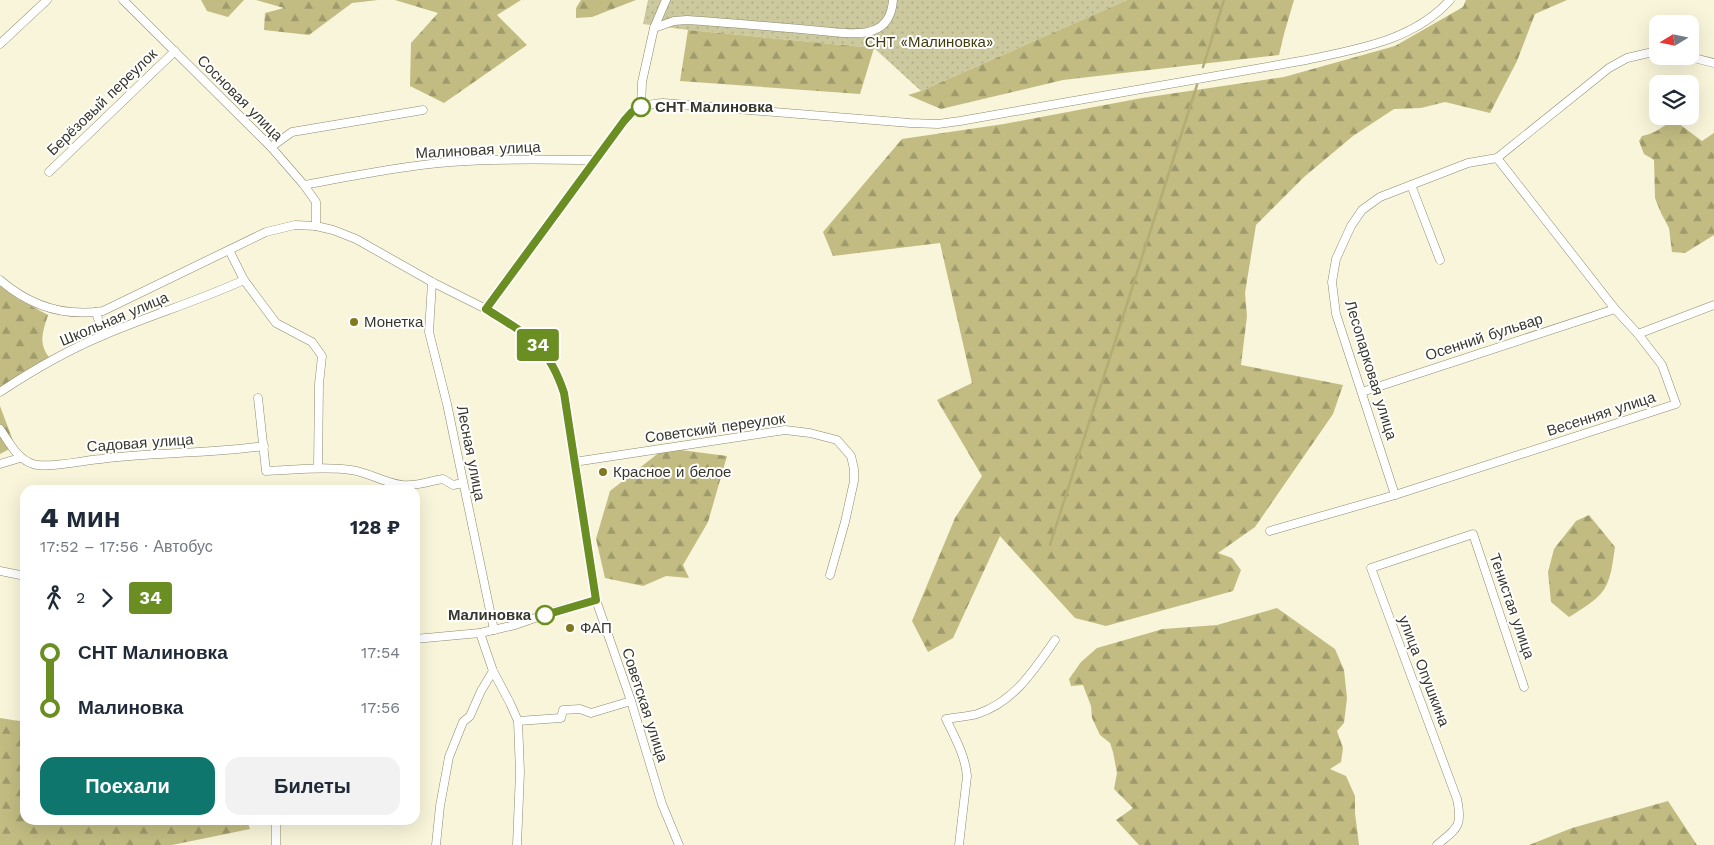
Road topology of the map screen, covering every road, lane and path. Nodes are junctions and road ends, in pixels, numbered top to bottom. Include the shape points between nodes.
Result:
1 (47, 0) edge
2 (123, 0) edge
3 (666, 0) edge
4 (893, 0) edge
5 (1450, 0) edge
6 (654, 28) junction
7 (0, 44) edge
8 (175, 51) junction
9 (1649, 53) edge
10 (1699, 59) edge
11 (1714, 63) edge
12 (641, 107) junction
13 (423, 110) dead end
14 (271, 147) junction
15 (1496, 158) junction
16 (595, 160) junction
17 (49, 172) dead end
18 (304, 185) junction
19 (1411, 185) junction
20 (316, 226) junction
21 (229, 250) junction
22 (1440, 260) dead end
23 (0, 280) edge
24 (244, 280) junction
25 (432, 282) junction
26 (1714, 305) edge
27 (1615, 308) junction
28 (486, 309) junction
29 (96, 312) junction
30 (1638, 334) junction
31 (103, 335) junction
32 (0, 392) edge
33 (1362, 392) junction
34 (258, 398) dead end
35 (0, 429) edge
36 (264, 446) junction
37 (20, 458) junction
38 (574, 462) junction
39 (0, 464) edge
40 (318, 468) junction
41 (463, 483) junction
42 (401, 485) edge
43 (420, 485) edge
44 (1395, 495) junction
45 (1270, 531) dead end
46 (1371, 568) joint
47 (0, 571) edge
48 (20, 575) edge
49 (830, 575) dead end
50 (596, 600) junction
51 (494, 630) junction
52 (480, 633) junction
53 (420, 639) edge
54 (1055, 640) dead end
55 (493, 671) junction
56 (1524, 687) dead end
57 (631, 701) junction
58 (518, 721) junction
59 (276, 825) edge
60 (276, 845) edge
61 (436, 845) edge
62 (517, 845) edge
63 (679, 845) edge
64 (959, 845) edge
65 (1438, 845) edge

1 - 7 street
2 - 8 street, Сосновая улица
3 - 6 street
4 - 6 street via 889,19 874,31 867,32 687,20
5 - 12 street via 1431,17 1378,44 1306,60 945,123 663,103
6 - 12 street via 642,82
8 - 14 street, Сосновая улица
8 - 17 street, Берёзовый переулок
9 - 15 street, Лесопарковая улица via 1627,58 1609,68
10 - 11 street
12 - 16 street via 624,121
13 - 14 street via 292,132
14 - 18 street, Сосновая улица
15 - 19 street, Лесопарковая улица via 1468,163
15 - 27 street, Весенняя улица
16 - 18 street, Малиновая улица via 452,162
16 - 28 street
18 - 20 street, Сосновая улица via 316,202
19 - 22 street
19 - 33 street, Лесопарковая улица via 1380,197 1362,210 1336,259 1332,282 1336,314
20 - 21 street, Советская улица via 295,224 266,232
20 - 25 street, Советская улица via 356,239
21 - 24 street
21 - 29 street, Советская улица via 145,292
23 - 29 street via 30,300 58,311
24 - 31 street, Школьная улица
24 - 40 street via 276,323 312,342 322,356
25 - 28 street, Советская улица
25 - 41 street, Лесная улица via 429,332
26 - 30 street
27 - 30 street, Весенняя улица
27 - 33 street, Осенний бульвар
28 - 38 street, Советская улица via 528,335 558,373
29 - 31 street
30 - 44 street, Весенняя улица via 1662,365 1676,404
31 - 32 street, Школьная улица via 31,371
33 - 44 street, Лесопарковая улица
34 - 36 street
35 - 37 street
36 - 37 street, Садовая улица via 58,464 34,465
36 - 40 street via 266,471
37 - 39 street
38 - 49 street, Советский переулок via 785,430 810,432 837,440 851,456 854,481
38 - 50 street, Советская улица
40 - 42 street via 364,472
41 - 43 street via 453,484 443,479
41 - 51 street, Лесная улица
44 - 45 street, Весенняя улица
46 - 56 street, Тенистая улица via 1473,534
46 - 65 street, улица Опушкина via 1460,813 1460,822 1455,830
47 - 48 street
50 - 51 street
50 - 57 street, Советская улица
51 - 52 street
52 - 53 street
52 - 55 street
54 - 64 street via 1020,687 1004,700 977,714 946,719 966,765
55 - 58 street
55 - 61 street via 470,716 463,722 449,757
57 - 58 street via 591,713 580,709 563,710 561,718
57 - 63 street, Советская улица via 662,804
58 - 62 street
59 - 60 street

